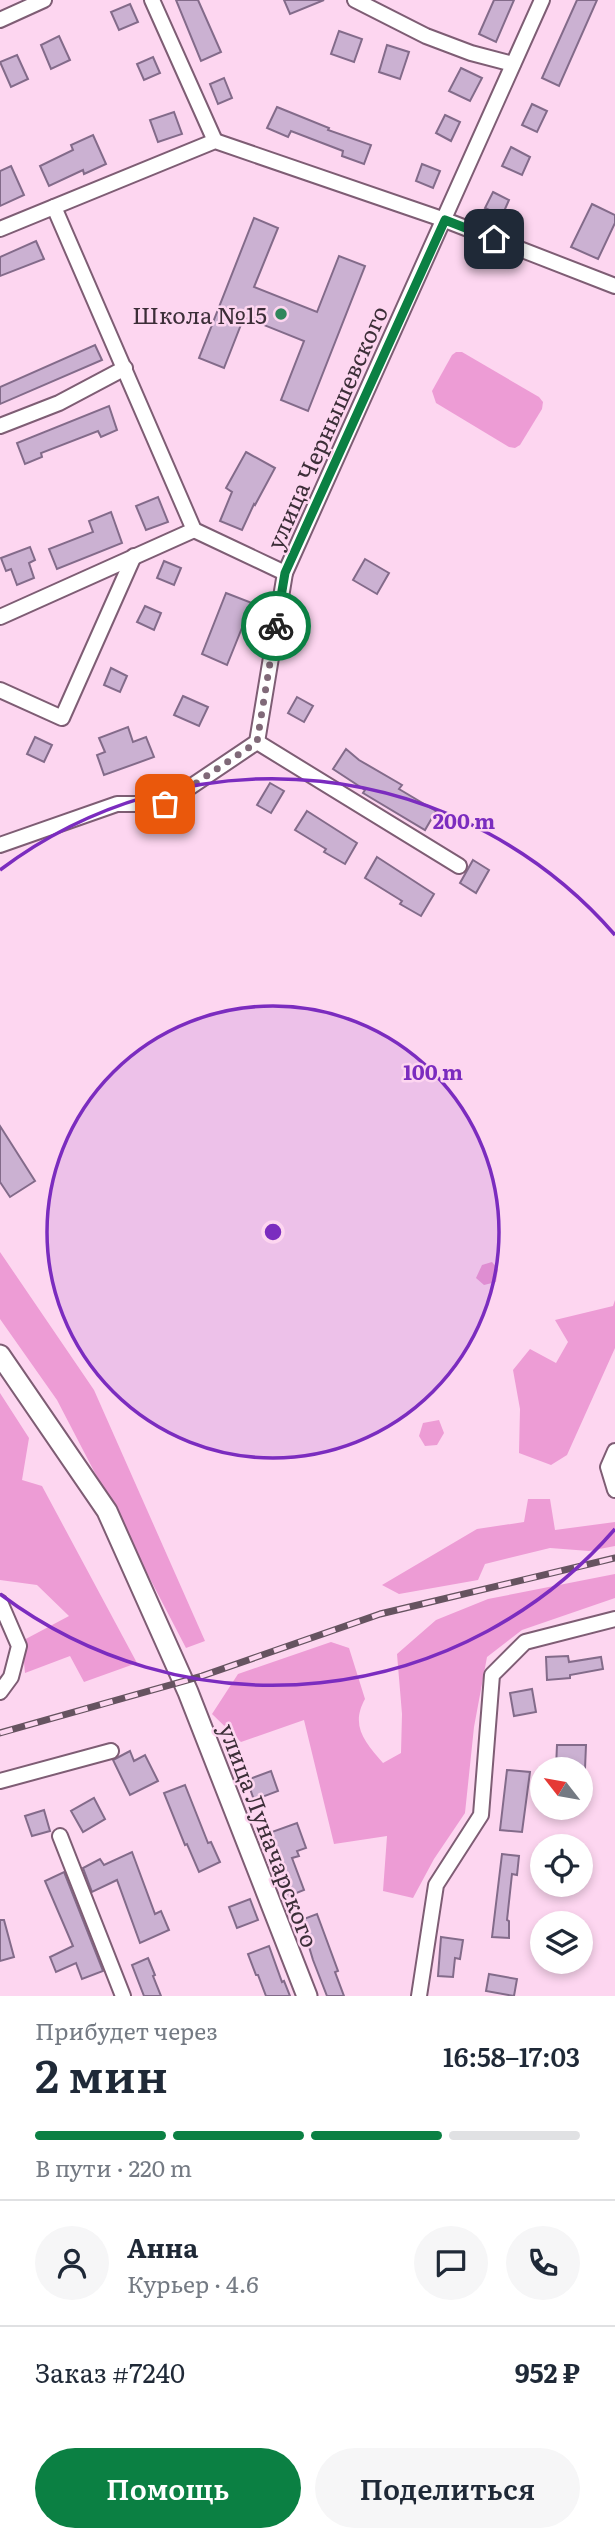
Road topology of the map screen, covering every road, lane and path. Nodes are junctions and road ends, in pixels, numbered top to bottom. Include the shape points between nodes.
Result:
1 (44, 0) edge
2 (152, 0) edge
3 (355, 0) edge
4 (542, 0) edge
5 (0, 20) edge
6 (513, 64) junction
7 (215, 141) junction
8 (54, 207) junction
9 (445, 220) junction
10 (0, 229) edge
11 (615, 286) edge
12 (125, 368) junction
13 (0, 426) edge
14 (194, 530) junction
15 (134, 556) junction
16 (285, 573) junction
17 (0, 617) edge
18 (0, 690) edge
19 (257, 742) junction
20 (0, 845) edge
21 (459, 866) dead end
22 (0, 1355) edge
23 (615, 1451) edge
24 (615, 1490) edge
25 (0, 1602) edge
26 (615, 1619) edge
27 (0, 1692) edge
28 (111, 1751) dead end
29 (0, 1782) edge
30 (60, 1836) dead end
31 (122, 1996) edge
32 (307, 1996) edge
33 (419, 1996) edge

1 - 5 street
2 - 7 street
3 - 6 street via 426,36
4 - 6 street, улица Чернышевского
6 - 9 street, улица Чернышевского
7 - 8 street
7 - 9 street
8 - 10 street
8 - 12 street
9 - 11 street
9 - 16 street, улица Чернышевского
12 - 13 street via 59,403
12 - 14 street
14 - 15 street
14 - 16 street
15 - 17 street
15 - 18 street via 62,718
16 - 19 street, улица Чернышевского
19 - 20 street via 165,804 117,804
19 - 21 street
22 - 32 main road, улица Луначарского via 107,1511 188,1692
23 - 24 street via 608,1467
25 - 27 street via 19,1646 11,1677
26 - 33 street via 525,1642 492,1675 481,1815 436,1885
28 - 29 street
30 - 31 street

